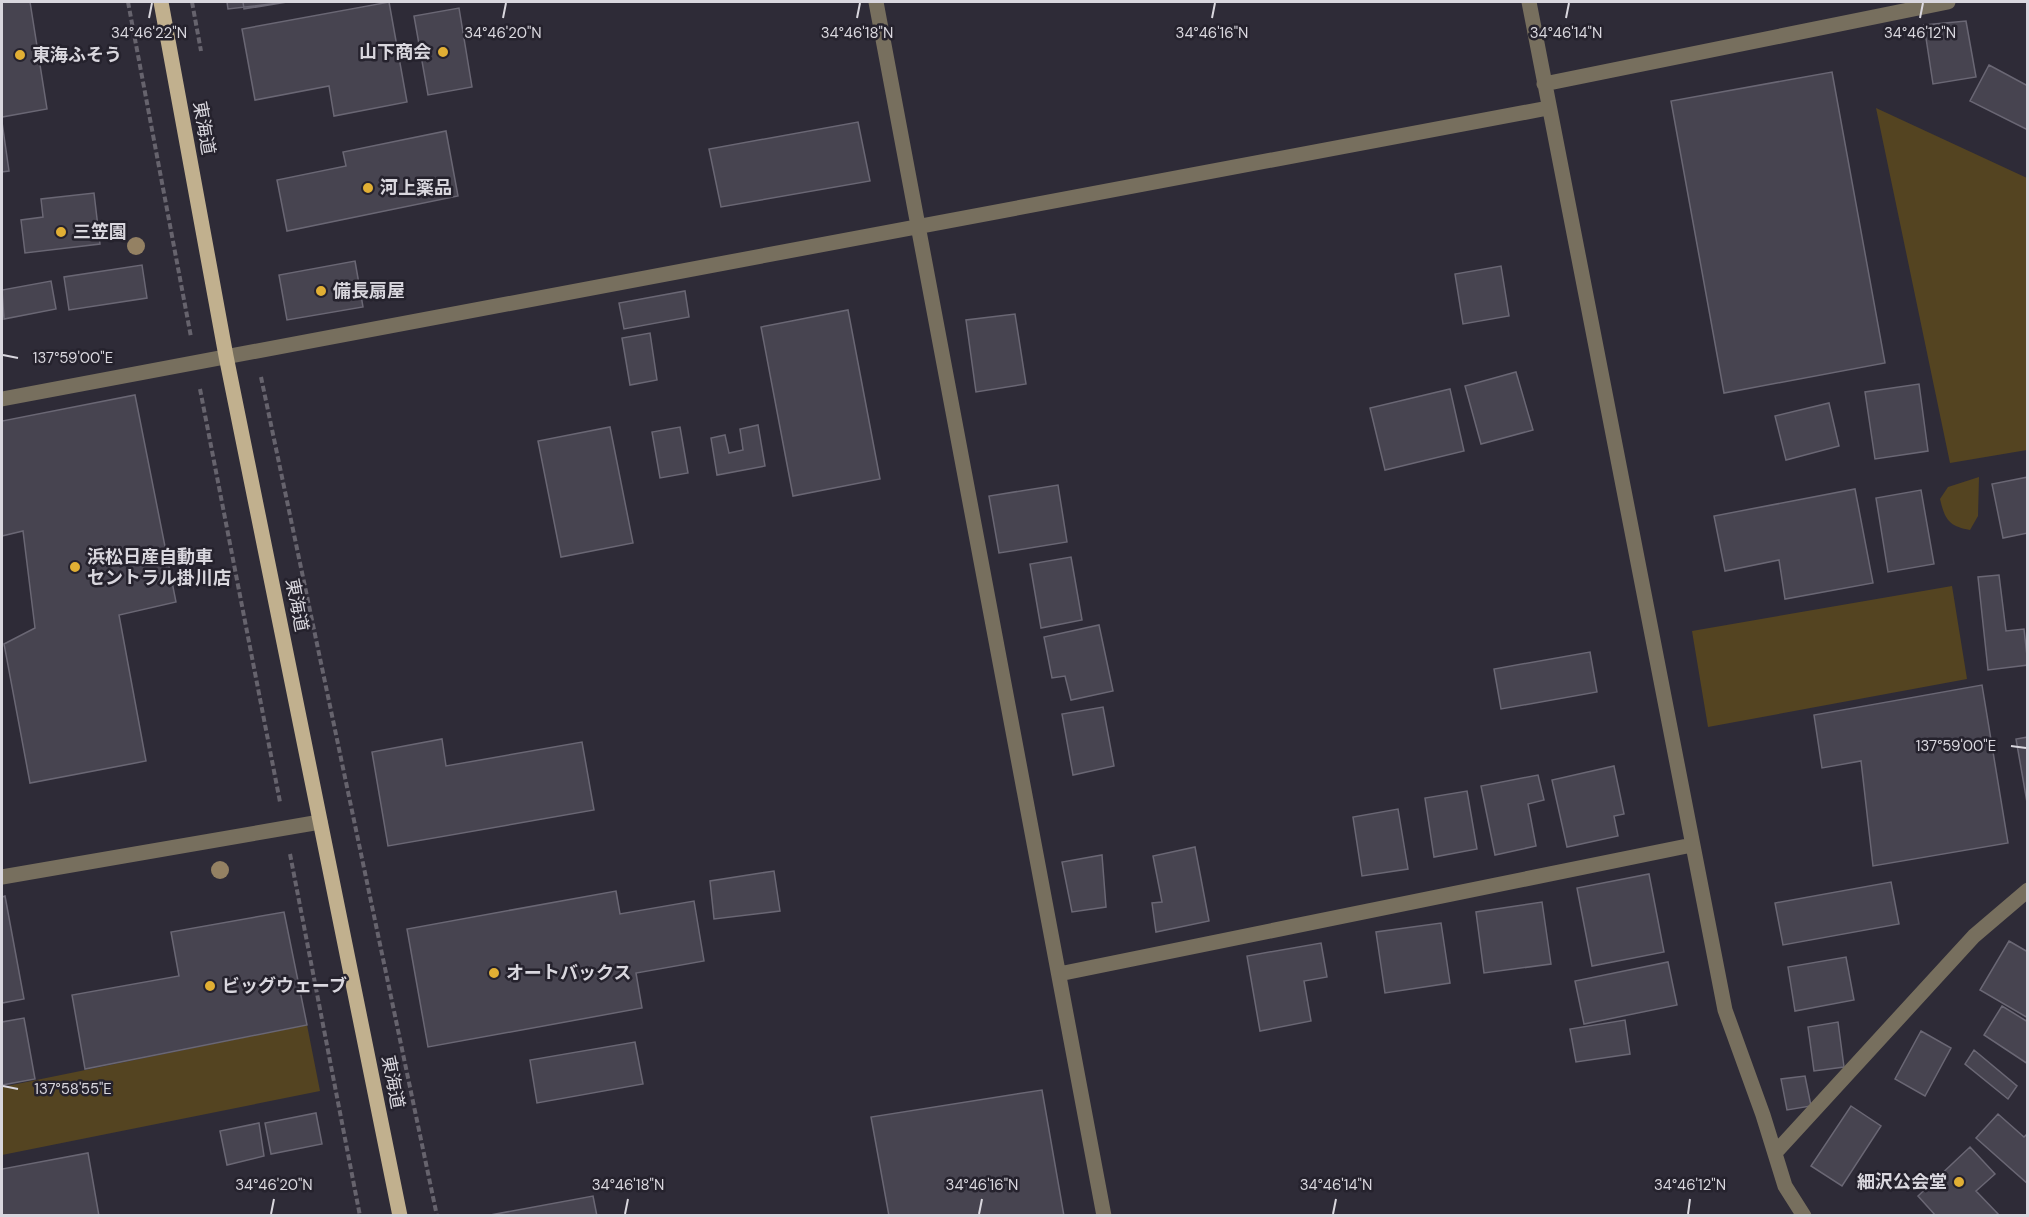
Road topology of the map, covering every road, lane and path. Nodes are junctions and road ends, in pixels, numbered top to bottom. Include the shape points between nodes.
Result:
1 (128, 2) edge
2 (161, 2) edge
3 (876, 2) edge
4 (1529, 2) edge
5 (1948, 2) edge
6 (1544, 84) junction
7 (1548, 108) junction
8 (919, 227) junction
9 (256, 351) junction
10 (226, 356) junction
11 (195, 362) junction
12 (2, 399) edge
13 (320, 822) junction
14 (285, 826) junction
15 (1692, 845) junction
16 (2, 877) edge
17 (2028, 890) edge
18 (1059, 974) junction
19 (1775, 1153) junction
20 (360, 1215) edge
21 (400, 1215) edge
22 (437, 1215) edge
23 (1104, 1215) edge
24 (1804, 1215) edge

1 - 11 path
2 - 10 main road, 東海道
3 - 8 street
4 - 6 street
5 - 6 street
6 - 7 street
7 - 8 street
7 - 15 street
8 - 9 street
8 - 18 street
9 - 10 street
9 - 22 path
10 - 11 street
10 - 13 main road, 東海道
11 - 12 street
11 - 14 path
13 - 14 street
13 - 21 main road, 東海道
14 - 16 street
14 - 20 path
15 - 18 street
15 - 19 street via 1725,1010
17 - 19 street via 1974,936
18 - 23 street
19 - 24 street via 1785,1186

